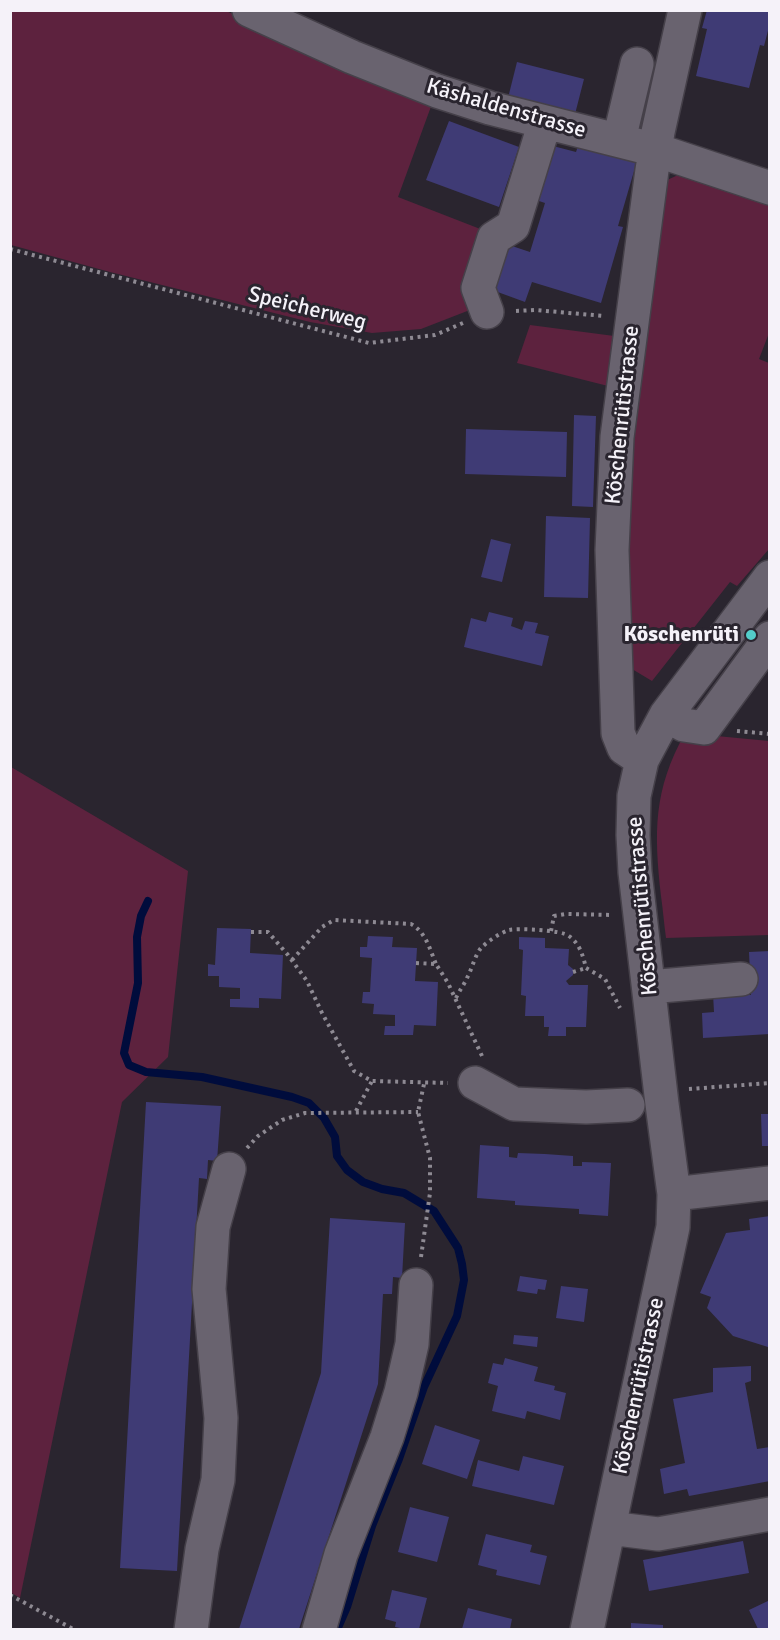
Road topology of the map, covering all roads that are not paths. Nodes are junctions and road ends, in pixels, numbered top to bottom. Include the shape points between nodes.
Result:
1 (249, 10) edge
2 (685, 10) edge
3 (637, 64) dead end
4 (545, 122) junction
5 (619, 140) junction
6 (656, 150) junction
7 (770, 188) edge
8 (487, 312) road end
9 (770, 577) edge
10 (770, 638) edge
11 (666, 715) junction
12 (642, 760) junction
13 (741, 979) dead end
14 (649, 987) junction
15 (488, 1090) road end
16 (628, 1105) dead end
17 (229, 1169) road end
18 (770, 1184) edge
19 (674, 1194) junction
20 (416, 1285) dead end
21 (770, 1514) edge
22 (609, 1528) junction
23 (190, 1629) edge
24 (319, 1629) edge
25 (587, 1629) edge

1 - 4 street, Käshaldenstrasse via 436,91
2 - 6 street, Köschenrütistrasse
3 - 5 street
4 - 5 street, Käshaldenstrasse
4 - 8 street via 513,226 494,238 481,278 478,288
5 - 6 street, Käshaldenstrasse
6 - 7 street, Käshaldenstrasse
6 - 12 street, Köschenrütistrasse via 617,438 612,550 618,733 624,748
9 - 11 street
10 - 11 street via 704,728 684,725
11 - 12 street
12 - 14 street, Köschenrütistrasse via 634,796 633,835
13 - 14 street
14 - 19 street, Köschenrütistrasse
15 - 16 street via 514,1104
17 - 23 street via 213,1227 209,1288 221,1418 218,1480
18 - 19 street
19 - 22 street, Köschenrütistrasse via 671,1238
20 - 24 street via 412,1344 401,1392 341,1554
21 - 22 street via 658,1534
22 - 25 street, Köschenrütistrasse

